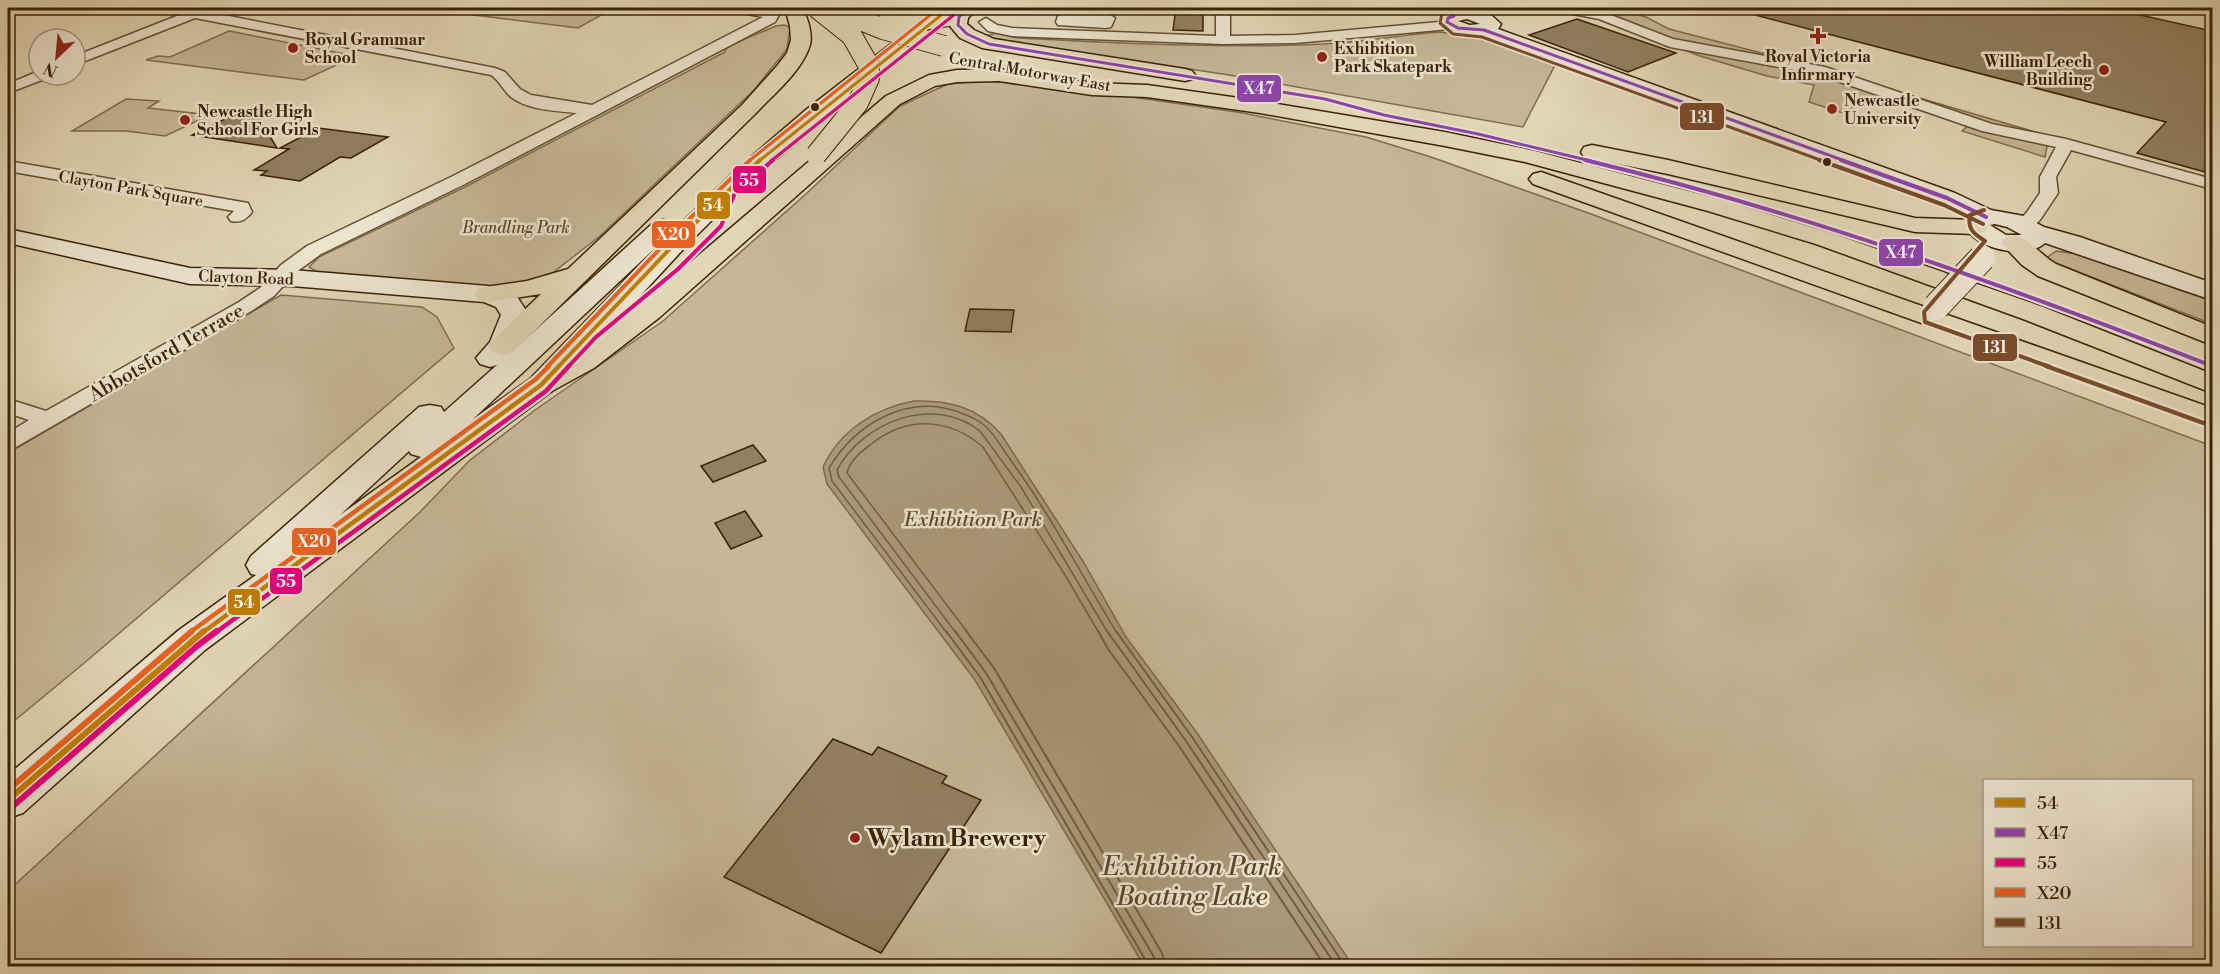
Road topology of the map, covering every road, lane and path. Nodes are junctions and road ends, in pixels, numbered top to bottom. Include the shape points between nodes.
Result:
1 (14, 8) edge
2 (207, 8) edge
3 (736, 8) edge
4 (794, 8) edge
5 (815, 8) edge
6 (915, 8) edge
7 (1222, 8) edge
8 (1435, 8) edge
9 (1562, 8) edge
10 (8, 10) edge
11 (958, 10) edge
12 (192, 13) junction
13 (835, 13) edge
14 (1452, 20) junction
15 (986, 22) dead end
16 (1223, 40) junction
17 (941, 50) junction
18 (87, 56) edge
19 (27, 81) edge
20 (8, 89) edge
21 (1147, 91) junction
22 (1267, 98) junction
23 (1322, 107) junction
24 (593, 110) junction
25 (1478, 134) junction
26 (2066, 144) junction
27 (727, 163) junction
28 (8, 166) edge
29 (799, 178) junction
30 (2212, 184) edge
31 (237, 217) dead end
32 (2002, 234) junction
33 (8, 236) edge
34 (578, 274) junction
35 (280, 278) junction
36 (2212, 292) edge
37 (488, 294) junction
38 (1933, 312) junction
39 (2212, 337) edge
40 (503, 346) junction
41 (2212, 366) edge
42 (2212, 384) edge
43 (541, 385) junction
44 (8, 406) edge
45 (2212, 418) edge
46 (48, 419) junction
47 (8, 442) edge
48 (234, 592) junction
49 (192, 640) junction
50 (8, 800) edge

1 - 10 street
2 - 12 street
3 - 24 street via 772,15
4 - 27 highway via 800,26 800,45
5 - 11 highway, bridge via 882,21 915,21
5 - 13 highway, Central Motorway East
5 - 29 highway, bridge via 852,36 868,66 868,78 852,112
6 - 27 main road
7 - 16 street
8 - 14 main road
9 - 26 street via 1603,16 1670,43 1820,70 1988,128
11 - 22 highway via 961,29 989,44
11 - 27 main road
12 - 18 street
12 - 24 street via 495,72 504,76 517,95 530,101
13 - 17 highway, Central Motorway East
14 - 16 street via 1295,39
14 - 32 main road via 1468,30 1490,19 1947,198
15 - 16 street via 993,28 1012,32
17 - 21 highway, Central Motorway East via 972,63
17 - 22 highway, Central Motorway East
19 - 20 street
21 - 22 highway
21 - 29 highway via 1092,89 999,75 929,81 893,100
22 - 23 highway
23 - 25 highway
23 - 38 highway
23 - 42 highway via 1527,156 1825,239
24 - 35 street via 314,250
25 - 32 highway via 1668,166 1915,225
25 - 41 highway via 1770,208 2044,301
26 - 30 street
26 - 32 street via 2048,177 2049,193 2034,216
27 - 34 highway
27 - 43 main road via 680,238
27 - 48 main road via 449,425
28 - 31 street, Clayton Park Square via 243,207
29 - 43 highway via 650,311 584,362
32 - 36 main road via 2071,242
32 - 38 main road, bridge
32 - 39 highway via 2048,270
33 - 35 main road, Clayton Road via 190,276
34 - 37 highway via 530,289
34 - 40 highway
35 - 37 main road, Clayton Road
35 - 46 street, Abbotsford Terrace via 246,306
37 - 40 main road via 506,301 515,315
38 - 45 highway
40 - 48 main road
43 - 49 main road
44 - 46 street
46 - 47 street, Abbotsford Terrace
48 - 49 main road
49 - 50 main road

